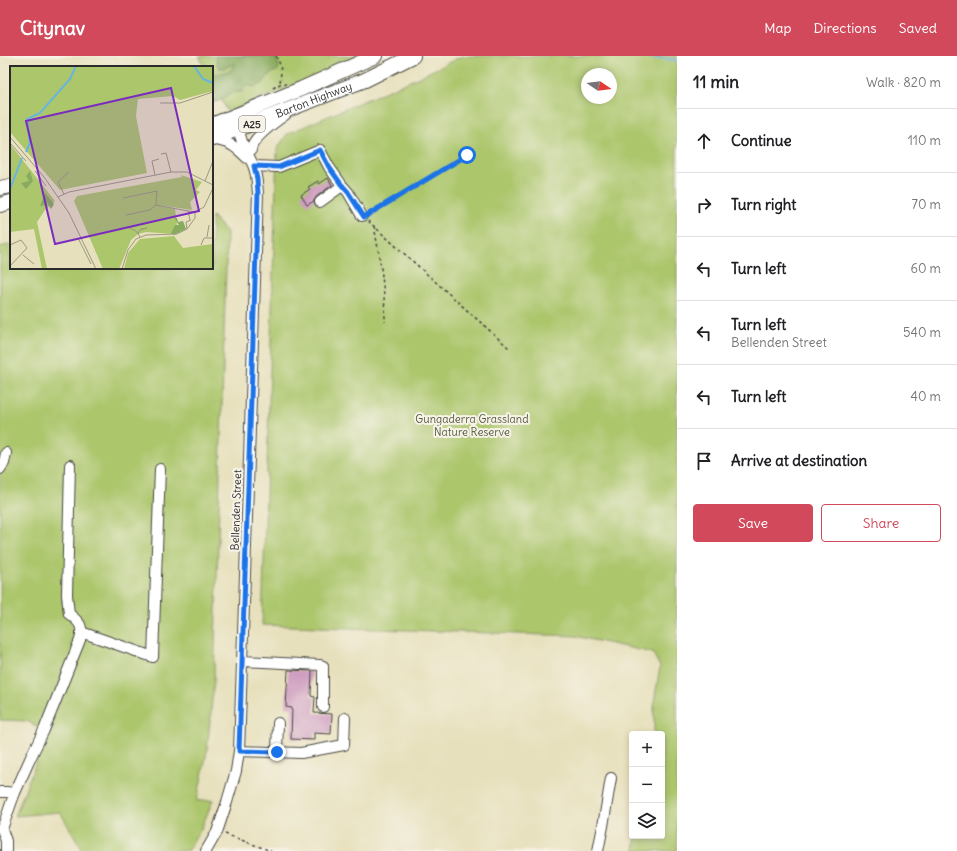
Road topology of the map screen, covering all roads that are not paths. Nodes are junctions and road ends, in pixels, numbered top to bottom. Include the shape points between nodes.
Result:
1 (374, 56) edge
2 (413, 56) edge
3 (254, 108) junction
4 (292, 109) junction
5 (213, 125) edge
6 (213, 125) edge
7 (240, 128) junction
8 (213, 140) edge
9 (213, 140) edge
10 (251, 150) junction
11 (253, 164) junction
12 (10, 186) edge
13 (342, 186) junction
14 (0, 188) edge
15 (10, 202) edge
16 (320, 202) dead end
17 (0, 205) edge
18 (362, 216) dead end
19 (6, 453) dead end
20 (70, 466) dead end
21 (0, 469) edge
22 (160, 469) dead end
23 (81, 632) junction
24 (243, 661) junction
25 (323, 707) dead end
26 (344, 718) dead end
27 (278, 723) dead end
28 (239, 751) junction
29 (277, 752) junction
30 (611, 778) dead end
31 (0, 792) edge
32 (14, 795) junction
33 (1, 829) edge
34 (6, 851) edge
35 (206, 851) edge
36 (598, 851) edge

1 - 3 highway, Barton Highway / A25
2 - 4 highway, Barton Highway / A25 via 365,80
3 - 5 highway, Barton Highway / A25
3 - 7 highway
4 - 7 highway, Barton Highway / A25
4 - 10 street via 257,138
6 - 7 highway via 232,124
7 - 8 highway, Barton Highway / A25
7 - 10 street, Bellenden Street via 246,134
7 - 11 street, Bellenden Street via 240,136
9 - 11 street via 230,144
10 - 11 street, Bellenden Street
11 - 13 street via 279,167 320,150
11 - 24 street, Bellenden Street via 258,193
12 - 14 highway
13 - 16 street
13 - 18 street
15 - 17 highway
19 - 21 street
20 - 23 street via 67,595 69,614 77,620
22 - 23 street via 153,657
23 - 32 street via 44,730
24 - 25 street via 323,666
24 - 28 street, Bellenden Street
26 - 29 street via 344,745 301,753
27 - 29 street
28 - 29 street
28 - 35 street, Bellenden Street via 227,802 217,832
30 - 36 street
31 - 32 street
32 - 33 street
33 - 34 street via 6,841

